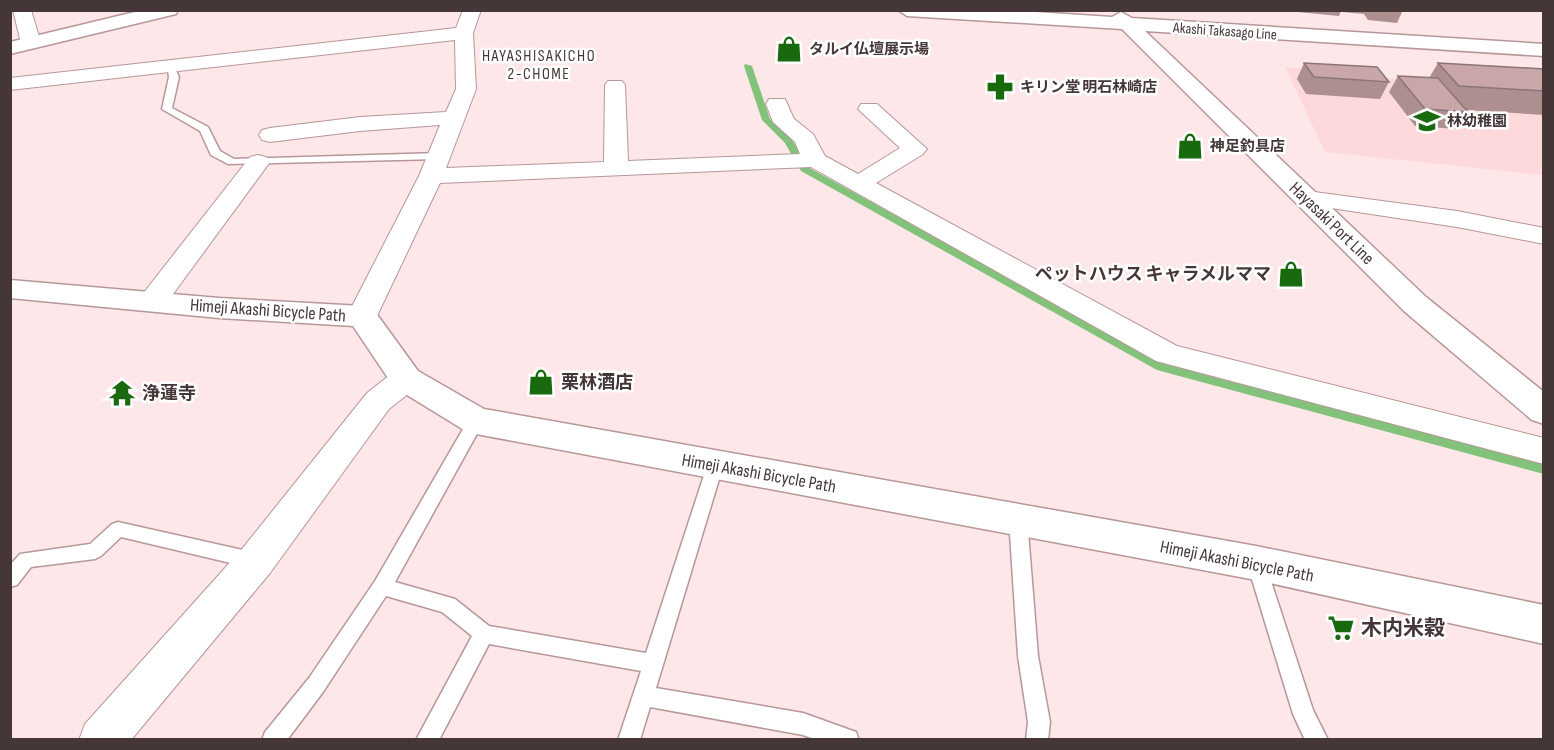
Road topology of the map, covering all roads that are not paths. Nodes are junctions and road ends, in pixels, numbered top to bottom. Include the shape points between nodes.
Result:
1 (22, 10) edge
2 (170, 10) edge
3 (472, 10) edge
4 (907, 10) edge
5 (1121, 18) edge
6 (464, 33) junction
7 (31, 43) junction
8 (10, 48) edge
9 (1544, 50) edge
10 (170, 66) junction
11 (10, 84) edge
12 (615, 85) dead end
13 (777, 104) dead end
14 (869, 109) dead end
15 (454, 118) junction
16 (270, 135) dead end
17 (815, 160) junction
18 (258, 162) junction
19 (435, 166) junction
20 (615, 168) junction
21 (858, 184) junction
22 (1307, 198) junction
23 (1544, 236) edge
24 (10, 289) edge
25 (152, 302) junction
26 (362, 316) junction
27 (406, 379) junction
28 (1544, 411) edge
29 (476, 420) junction
30 (1544, 452) edge
31 (715, 466) junction
32 (1018, 519) junction
33 (256, 561) junction
34 (1256, 563) junction
35 (10, 579) edge
36 (382, 587) junction
37 (1544, 625) edge
38 (484, 634) junction
39 (652, 663) junction
40 (642, 696) junction
41 (101, 740) edge
42 (273, 740) edge
43 (427, 740) edge
44 (629, 740) edge
45 (849, 740) edge
46 (1038, 740) edge
47 (1317, 740) edge

1 - 7 street
2 - 7 main road
3 - 6 street
4 - 5 main road, Akashi Takasago Line
5 - 9 main road, Akashi Takasago Line
5 - 22 main road, Hayasaki Port Line
6 - 10 street
6 - 15 street via 466,89
7 - 8 main road
10 - 11 street
10 - 18 lane via 174,76 167,109 204,129 215,153 232,162
12 - 20 street
13 - 17 street via 784,122 805,140
14 - 21 street via 915,149
15 - 16 street
15 - 19 street
17 - 20 street
17 - 21 street
18 - 19 lane
18 - 25 street
19 - 20 street
19 - 26 street
21 - 30 street via 1167,354
22 - 23 street via 1457,219
22 - 28 main road, Hayasaki Port Line via 1415,304
24 - 25 main road, Himeji Akashi Bicycle Path
25 - 26 main road, Himeji Akashi Bicycle Path
26 - 27 main road, Himeji Akashi Bicycle Path
27 - 29 main road, Himeji Akashi Bicycle Path
27 - 33 street via 378,401
29 - 31 main road, Himeji Akashi Bicycle Path
29 - 36 lane
31 - 32 main road, Himeji Akashi Bicycle Path
31 - 39 lane
32 - 34 main road, Himeji Akashi Bicycle Path
32 - 46 lane via 1028,657 1040,722
33 - 35 lane via 118,529 95,551 26,560
33 - 41 street
34 - 37 main road, Himeji Akashi Bicycle Path
34 - 47 lane via 1304,714
36 - 38 lane via 448,605
36 - 42 lane via 316,685
38 - 39 lane
38 - 43 lane
39 - 40 lane
40 - 44 lane
40 - 45 lane via 803,724

